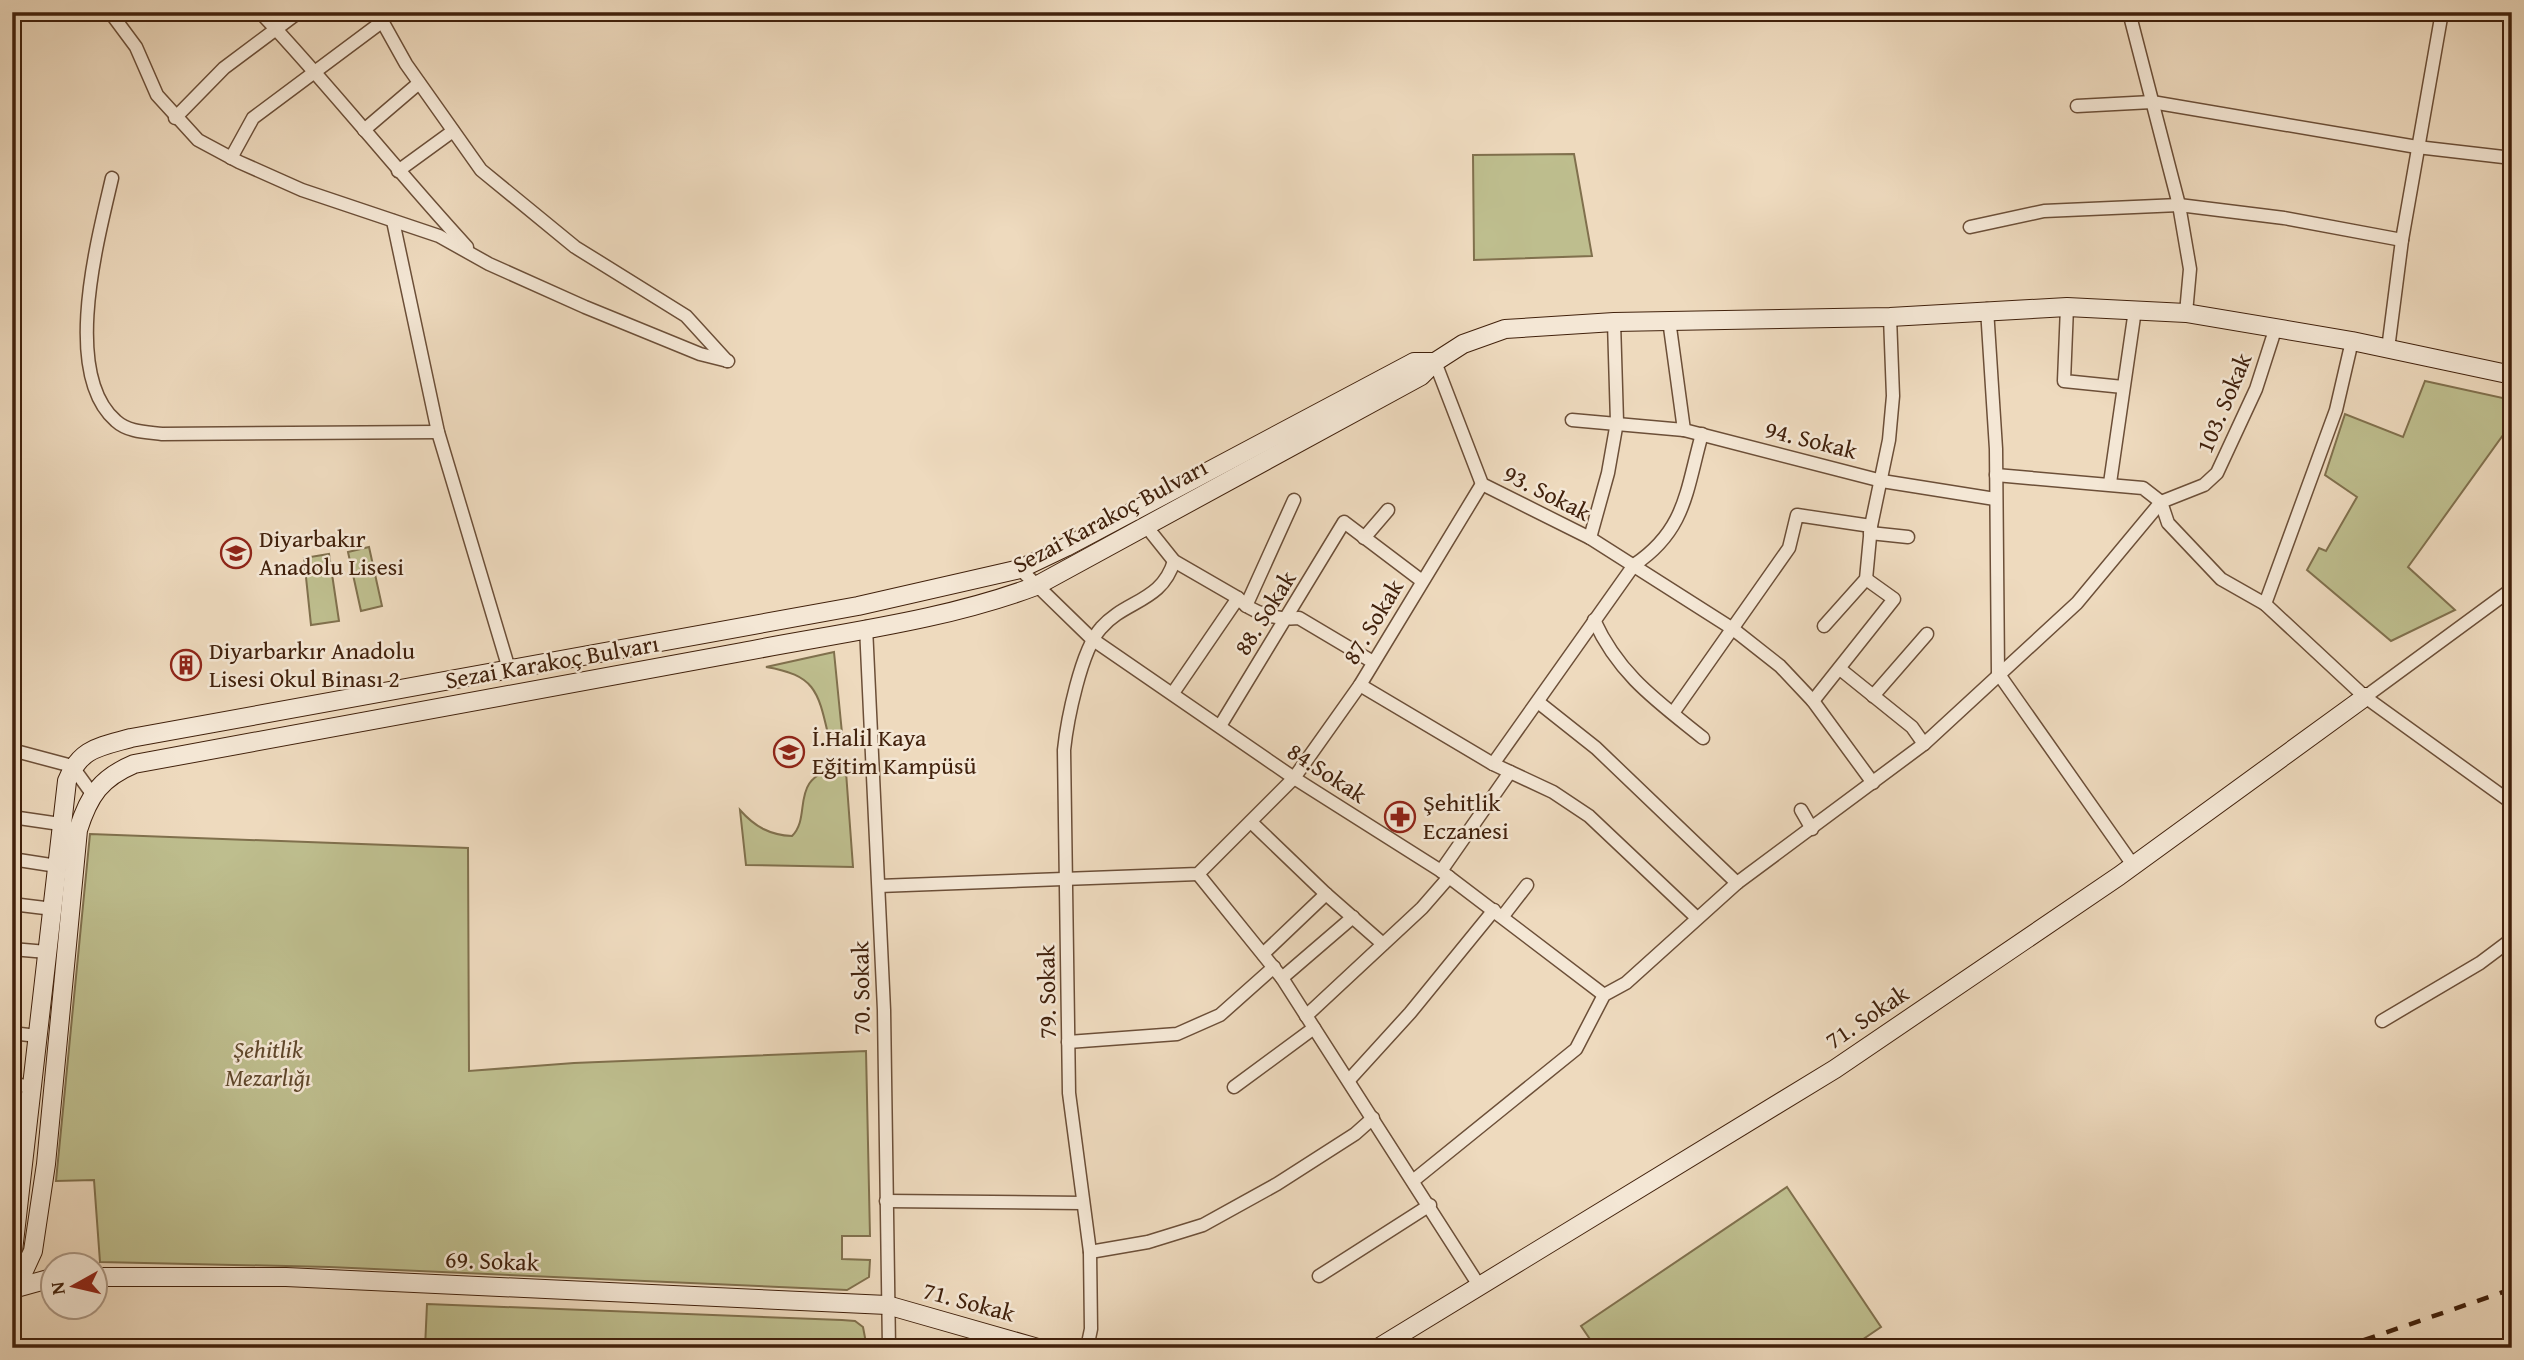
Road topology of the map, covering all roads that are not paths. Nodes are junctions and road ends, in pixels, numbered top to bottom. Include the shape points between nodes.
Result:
1 (110, 12) edge
2 (260, 12) edge
3 (299, 12) edge
4 (2129, 12) edge
5 (2442, 12) edge
6 (380, 17) edge
7 (276, 30) junction
8 (313, 70) junction
9 (419, 83) junction
10 (2152, 102) junction
11 (2077, 106) dead end
12 (175, 118) junction
13 (364, 130) junction
14 (453, 131) junction
15 (2417, 147) junction
16 (231, 158) junction
17 (2512, 158) edge
18 (398, 171) junction
19 (112, 178) dead end
20 (2179, 205) junction
21 (393, 221) junction
22 (1970, 228) dead end
23 (2402, 240) junction
24 (475, 256) junction
25 (2067, 307) junction
26 (1987, 309) junction
27 (2135, 310) junction
28 (2186, 313) junction
29 (1890, 317) junction
30 (1669, 320) junction
31 (1614, 322) junction
32 (2275, 330) junction
33 (2352, 341) junction
34 (2388, 349) junction
35 (1435, 362) junction
36 (2512, 375) edge
37 (2123, 387) junction
38 (1572, 419) dead end
39 (1616, 422) junction
40 (1684, 430) junction
41 (438, 432) junction
42 (1702, 434) junction
43 (1996, 475) junction
44 (1882, 481) junction
45 (2110, 483) junction
46 (1482, 484) junction
47 (1995, 499) junction
48 (1294, 500) dead end
49 (2161, 502) junction
50 (1388, 510) dead end
51 (1146, 526) junction
52 (1870, 530) junction
53 (1908, 537) dead end
54 (1364, 538) junction
55 (1590, 538) junction
56 (1174, 561) junction
57 (1634, 565) junction
58 (1020, 569) junction
59 (1866, 579) junction
60 (1422, 581) junction
61 (1036, 586) junction
62 (2512, 589) edge
63 (1242, 602) junction
64 (2265, 604) junction
65 (1285, 620) junction
66 (1594, 620) junction
67 (1824, 626) dead end
68 (866, 627) junction
69 (1734, 629) junction
70 (1927, 634) dead end
71 (1092, 639) junction
72 (1374, 662) junction
73 (509, 669) junction
74 (1840, 669) junction
75 (1998, 673) junction
76 (1360, 685) junction
77 (1173, 693) junction
78 (1873, 696) junction
79 (2365, 697) junction
80 (1813, 701) junction
81 (1538, 702) junction
82 (1673, 713) junction
83 (1220, 726) junction
84 (1703, 738) dead end
85 (1924, 744) junction
86 (12, 750) edge
87 (1493, 764) junction
88 (72, 766) junction
89 (1510, 772) junction
90 (1294, 778) junction
91 (1873, 783) junction
92 (93, 795) junction
93 (2512, 803) edge
94 (1801, 810) dead end
95 (12, 817) edge
96 (1251, 822) junction
97 (60, 824) junction
98 (1812, 829) junction
99 (12, 859) edge
100 (2133, 865) junction
101 (57, 866) junction
102 (1198, 874) junction
103 (1445, 874) junction
104 (1067, 878) junction
105 (1737, 883) junction
106 (1527, 885) dead end
107 (879, 886) junction
108 (1325, 894) junction
109 (12, 904) edge
110 (53, 909) junction
111 (1499, 913) junction
112 (1353, 917) junction
113 (1697, 918) junction
114 (2512, 939) edge
115 (1383, 944) junction
116 (12, 949) edge
117 (47, 952) junction
118 (1263, 954) junction
119 (1274, 967) junction
120 (1282, 978) junction
121 (1604, 995) junction
122 (1306, 1016) junction
123 (2382, 1021) dead end
124 (1314, 1028) junction
125 (12, 1033) edge
126 (37, 1036) junction
127 (1068, 1042) junction
128 (1349, 1080) junction
129 (12, 1083) edge
130 (30, 1087) junction
131 (1234, 1087) dead end
132 (1373, 1118) junction
133 (18, 1135) edge
134 (16, 1177) edge
135 (1414, 1180) junction
136 (886, 1201) junction
137 (1082, 1203) junction
138 (1430, 1205) junction
139 (14, 1226) edge
140 (1090, 1251) junction
141 (1319, 1276) dead end
142 (108, 1277) edge
143 (38, 1282) edge
144 (1480, 1287) junction
145 (14, 1290) edge
146 (887, 1305) junction
147 (889, 1348) edge
148 (1038, 1348) edge
149 (1087, 1348) edge
150 (1378, 1348) edge

1 - 12 street via 136,47 157,95
2 - 7 street
3 - 7 street
4 - 10 street
5 - 15 street
6 - 8 street
6 - 9 street
7 - 8 street
7 - 12 street via 224,68
8 - 13 street
8 - 16 street via 253,118
9 - 13 street
9 - 14 street
10 - 11 street
10 - 15 street
10 - 20 street
12 - 16 street via 198,140
13 - 18 street
14 - 18 street
14 - 24 street via 481,170 575,247 686,317 728,361 585,307
15 - 17 street
15 - 23 street
16 - 21 street via 302,190
18 - 24 street
19 - 41 street via 87,290 91,370 102,405 117,423 162,434
20 - 22 street via 2044,211
20 - 23 street
20 - 28 street via 2190,270
21 - 24 street via 439,236
21 - 41 street
23 - 34 street
25 - 26 street, Sezai Karakoç Bulvarı
25 - 27 street, Sezai Karakoç Bulvarı
25 - 37 street via 2064,380
26 - 29 street, Sezai Karakoç Bulvarı
26 - 43 street
27 - 28 street, Sezai Karakoç Bulvarı
27 - 37 street
28 - 32 street, Sezai Karakoç Bulvarı
29 - 30 street, Sezai Karakoç Bulvarı
29 - 44 street via 1893,396
30 - 31 street, Sezai Karakoç Bulvarı
30 - 40 street
31 - 35 street, Sezai Karakoç Bulvarı via 1505,329 1463,344
31 - 39 street
32 - 33 street, Sezai Karakoç Bulvarı
32 - 49 street, 103. Sokak via 2256,389 2217,473 2204,485
33 - 34 street, Sezai Karakoç Bulvarı
33 - 64 street via 2336,410
34 - 36 street, Sezai Karakoç Bulvarı
35 - 46 street, 93. Sokak
35 - 51 street, Sezai Karakoç Bulvarı via 1421,376
35 - 58 street via 1414,362
37 - 45 street
38 - 39 street, 94. Sokak
39 - 40 street, 94. Sokak
39 - 55 street
40 - 42 street, 94. Sokak
41 - 73 street
42 - 44 street, 94. Sokak
42 - 57 street via 1670,535
43 - 45 street
43 - 47 street
44 - 47 street, 94. Sokak
44 - 52 street
45 - 49 street via 2143,488
46 - 55 street, 93. Sokak
46 - 60 street, 87. Sokak
47 - 75 street
48 - 63 street
49 - 64 street via 2168,523 2221,579
49 - 75 street via 2077,603
50 - 54 street
51 - 56 street
51 - 61 street, Sezai Karakoç Bulvarı
52 - 53 street
52 - 59 street
52 - 69 street via 1797,515 1789,548
54 - 60 street
54 - 65 street, 88. Sokak via 1344,522
55 - 57 street, 93. Sokak
56 - 63 street
56 - 71 street via 1159,589 1103,625
57 - 66 street
57 - 69 street, 93. Sokak
58 - 61 street, 84.Sokak
58 - 73 street via 858,606
59 - 67 street
59 - 74 street via 1894,599
60 - 72 street, 87. Sokak
61 - 68 street, Sezai Karakoç Bulvarı via 947,612
61 - 71 street, 84.Sokak
62 - 79 street
63 - 65 street
63 - 77 street
64 - 79 street
65 - 72 street via 1299,618
65 - 83 street, 88. Sokak
66 - 81 street
66 - 82 street via 1606,648 1630,678
68 - 92 street, Sezai Karakoç Bulvarı via 134,764 110,775
68 - 107 street, 70. Sokak
69 - 80 street, 93. Sokak via 1780,666
69 - 82 street
70 - 78 street
71 - 77 street, 84.Sokak
71 - 104 street, 79. Sokak via 1067,721
72 - 76 street, 87. Sokak
73 - 88 street via 131,738 90,749
74 - 78 street
74 - 80 street
75 - 85 street
75 - 100 street
76 - 87 street
76 - 90 street, 87. Sokak
77 - 83 street, 84.Sokak
78 - 85 street via 1912,727
79 - 93 street
79 - 100 street, 71. Sokak
80 - 91 street, 93. Sokak
81 - 87 street
81 - 105 street via 1596,748
82 - 84 street
83 - 90 street, 84.Sokak
85 - 91 street
86 - 88 street
87 - 89 street
88 - 92 street
88 - 97 street
89 - 103 street
89 - 113 street via 1589,816
90 - 96 street, 87. Sokak
90 - 103 street, 84.Sokak
91 - 98 street
92 - 145 street, Sezai Karakoç Bulvarı via 78,830 33,1251
94 - 98 street
95 - 97 street
96 - 102 street, 87. Sokak
96 - 108 street
97 - 101 street
98 - 105 street
99 - 101 street
100 - 144 street, 71. Sokak via 1835,1069
101 - 110 street
102 - 104 street
102 - 118 street
103 - 111 street, 84.Sokak
103 - 115 street
104 - 107 street
104 - 127 street, 79. Sokak
105 - 113 street
106 - 111 street
107 - 136 street, 70. Sokak
108 - 112 street
108 - 118 street
109 - 110 street
110 - 117 street
111 - 121 street, 84.Sokak
111 - 128 street
112 - 115 street
112 - 120 street
113 - 121 street via 1626,983
114 - 123 street
115 - 122 street
116 - 117 street
117 - 126 street
118 - 119 street
119 - 120 street
119 - 127 street via 1220,1015 1177,1034
120 - 122 street
121 - 135 street via 1576,1049
122 - 124 street
124 - 128 street
124 - 131 street
125 - 126 street
126 - 130 street
127 - 137 street, 79. Sokak
128 - 132 street
129 - 130 street
130 - 133 street
132 - 135 street
132 - 140 street via 1277,1184 1203,1225 1148,1242
133 - 134 street
134 - 139 street
135 - 138 street
136 - 137 street
136 - 146 street, 70. Sokak
137 - 140 street, 79. Sokak
138 - 141 street
138 - 144 street
139 - 145 street
140 - 149 street, 79. Sokak
142 - 146 street, 69. Sokak via 286,1277
143 - 145 street
144 - 150 street, 71. Sokak
146 - 147 street, 70. Sokak
146 - 148 street, 71. Sokak

